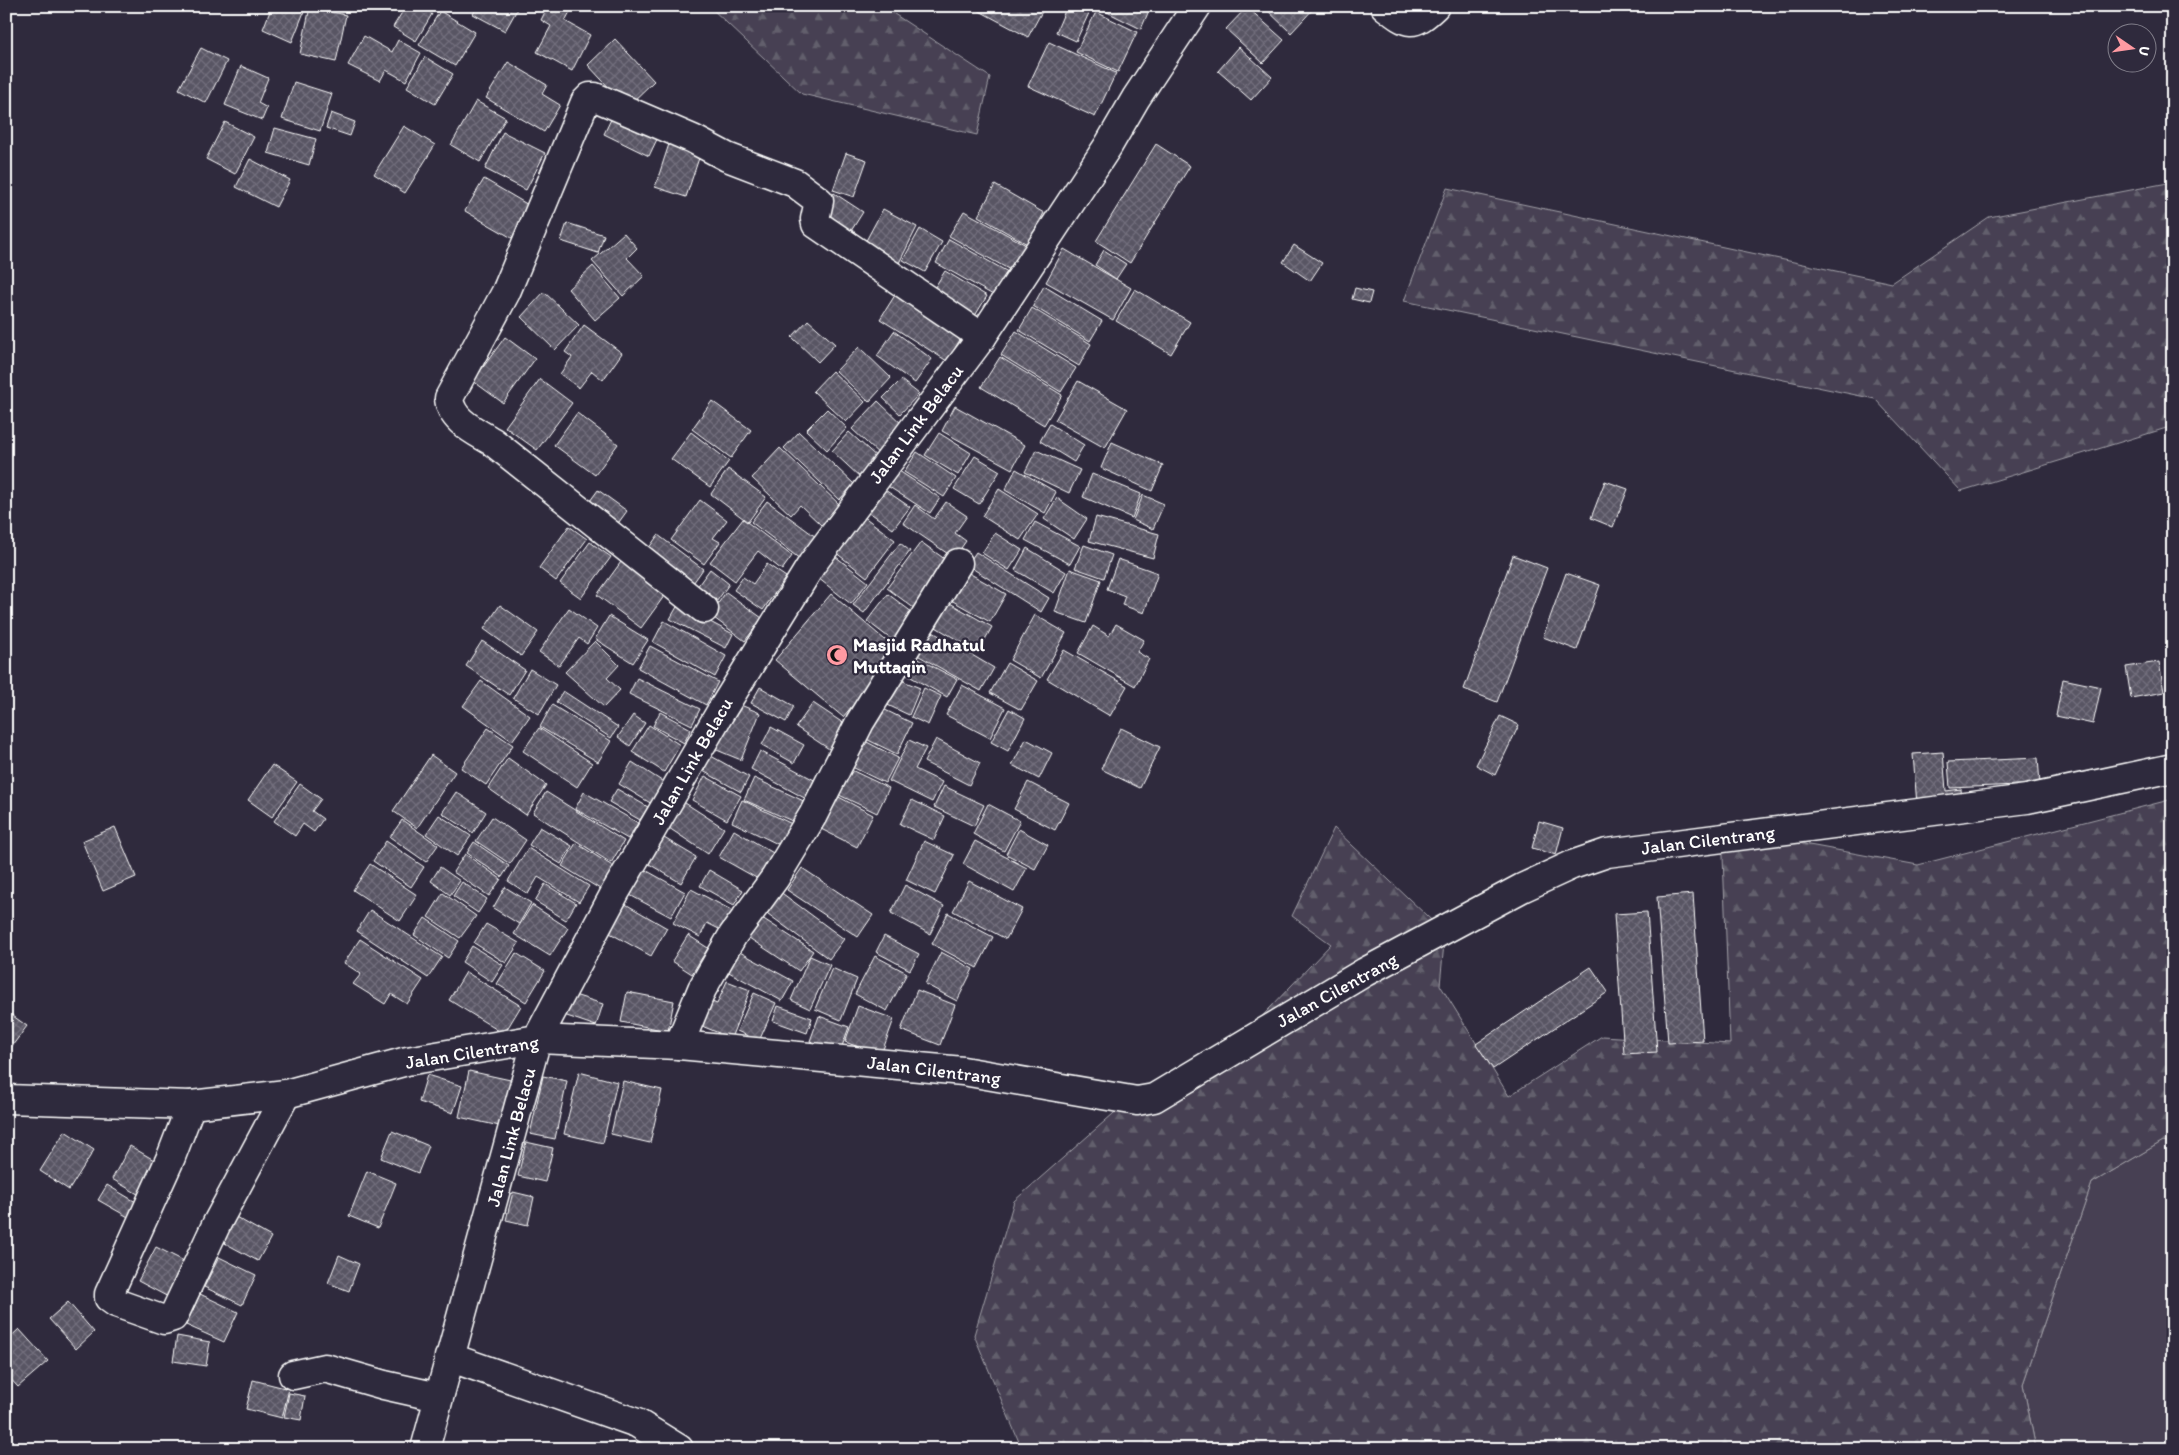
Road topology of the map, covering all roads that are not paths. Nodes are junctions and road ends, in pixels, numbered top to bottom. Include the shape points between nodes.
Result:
1 (1197, 6) edge
2 (1385, 6) edge
3 (1435, 6) edge
4 (982, 337) junction
5 (958, 563) dead end
6 (704, 609) dead end
7 (2173, 768) edge
8 (537, 1039) junction
9 (679, 1046) junction
10 (286, 1094) junction
11 (6, 1100) edge
12 (191, 1105) junction
13 (449, 1357) junction
14 (293, 1375) dead end
15 (438, 1397) junction
16 (425, 1449) edge
17 (679, 1449) edge

1 - 4 street, Jalan Link Belacu
2 - 3 street via 1405,22 1422,19
4 - 6 street via 816,224 820,201 795,183 590,97 506,292 449,398 450,405 458,418
4 - 8 street, Jalan Link Belacu via 812,564 616,891
5 - 9 street via 860,722 813,814 774,878 733,935 702,989
7 - 9 street, Jalan Cilentrang via 2027,799 1619,851 1572,865 1522,888 1365,972 1154,1098 1137,1101 962,1071
8 - 9 street, Jalan Cilentrang
8 - 10 street, Jalan Cilentrang via 408,1061
8 - 13 street, Jalan Link Belacu
10 - 12 street, Jalan Cilentrang
10 - 12 street via 217,1223 172,1317 164,1320 116,1303 109,1294
11 - 12 street, Jalan Cilentrang
13 - 15 street, Jalan Link Belacu
13 - 17 street via 637,1423
14 - 15 street via 325,1368
15 - 16 street, Jalan Link Belacu

